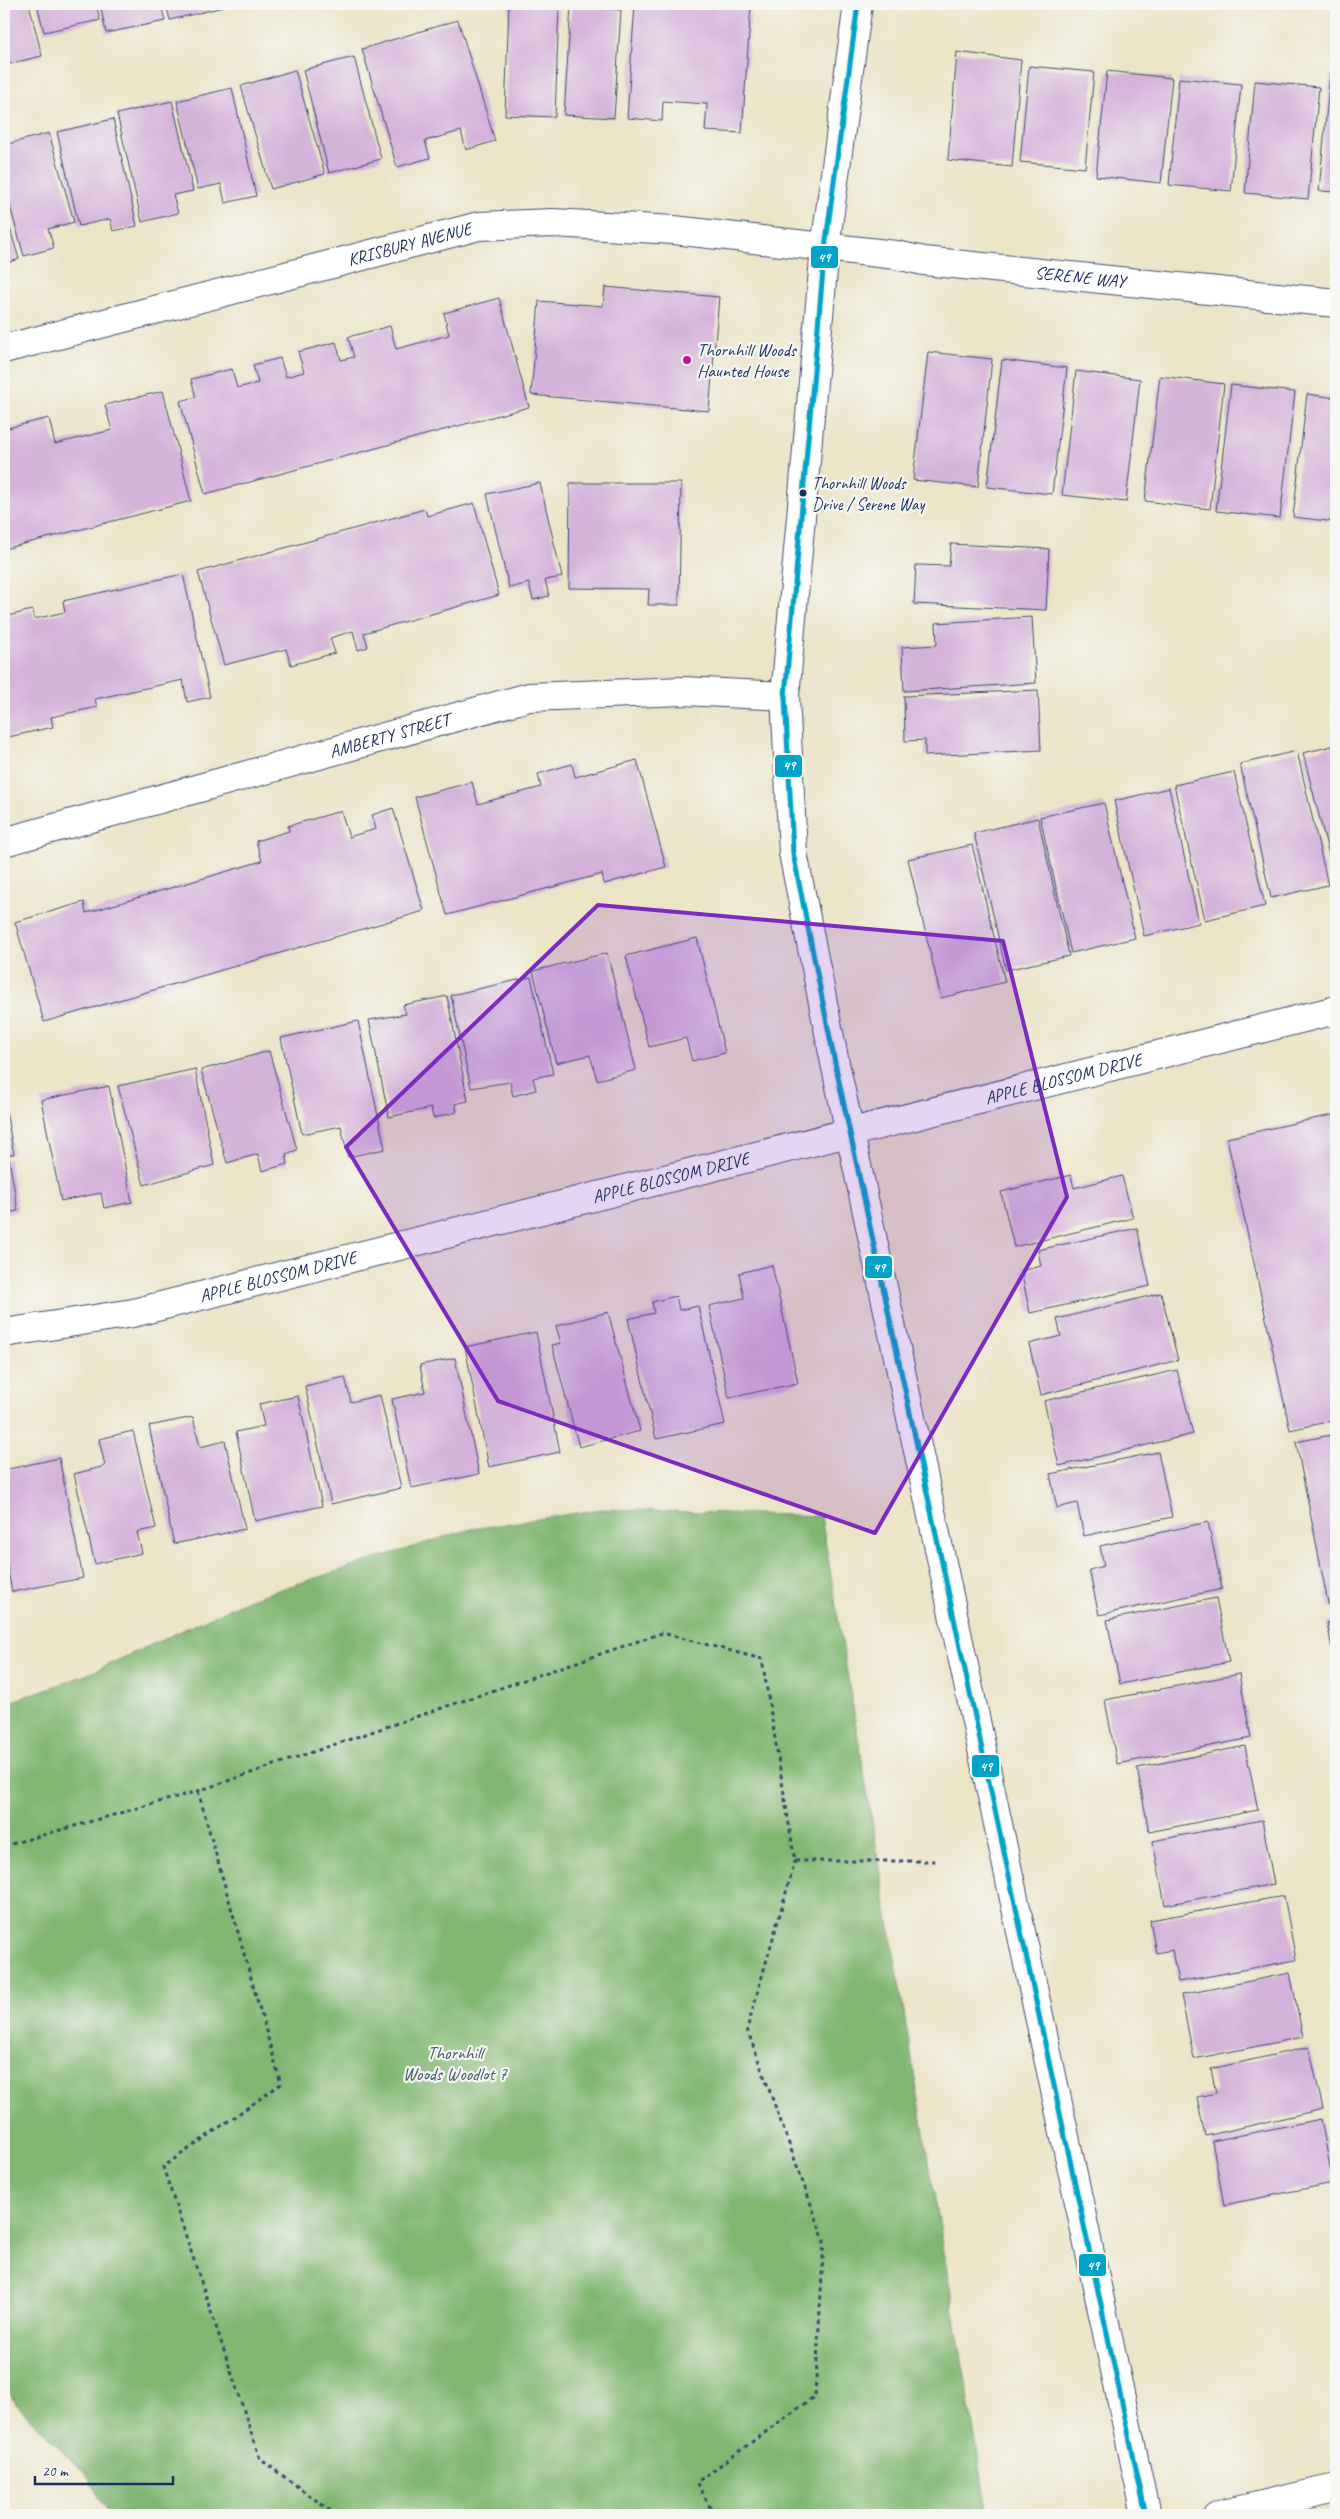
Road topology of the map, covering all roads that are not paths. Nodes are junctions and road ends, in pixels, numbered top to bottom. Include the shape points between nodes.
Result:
1 (858, 4) edge
2 (824, 248) junction
3 (1336, 303) edge
4 (4, 349) edge
5 (785, 696) junction
6 (4, 842) edge
7 (1336, 1010) edge
8 (851, 1132) junction
9 (4, 1334) edge
10 (1336, 2488) edge
11 (1146, 2515) edge
12 (1218, 2515) edge

1 - 2 street
2 - 3 street, SERENE WAY
2 - 4 street, KRISBURY AVENUE via 656,229 553,223 479,226
2 - 5 street
5 - 6 street, AMBERTY STREET via 683,691 530,697
5 - 8 street via 793,853
7 - 8 street, APPLE BLOSSOM DRIVE
8 - 9 street, APPLE BLOSSOM DRIVE via 132,1313
8 - 11 street
10 - 12 street

